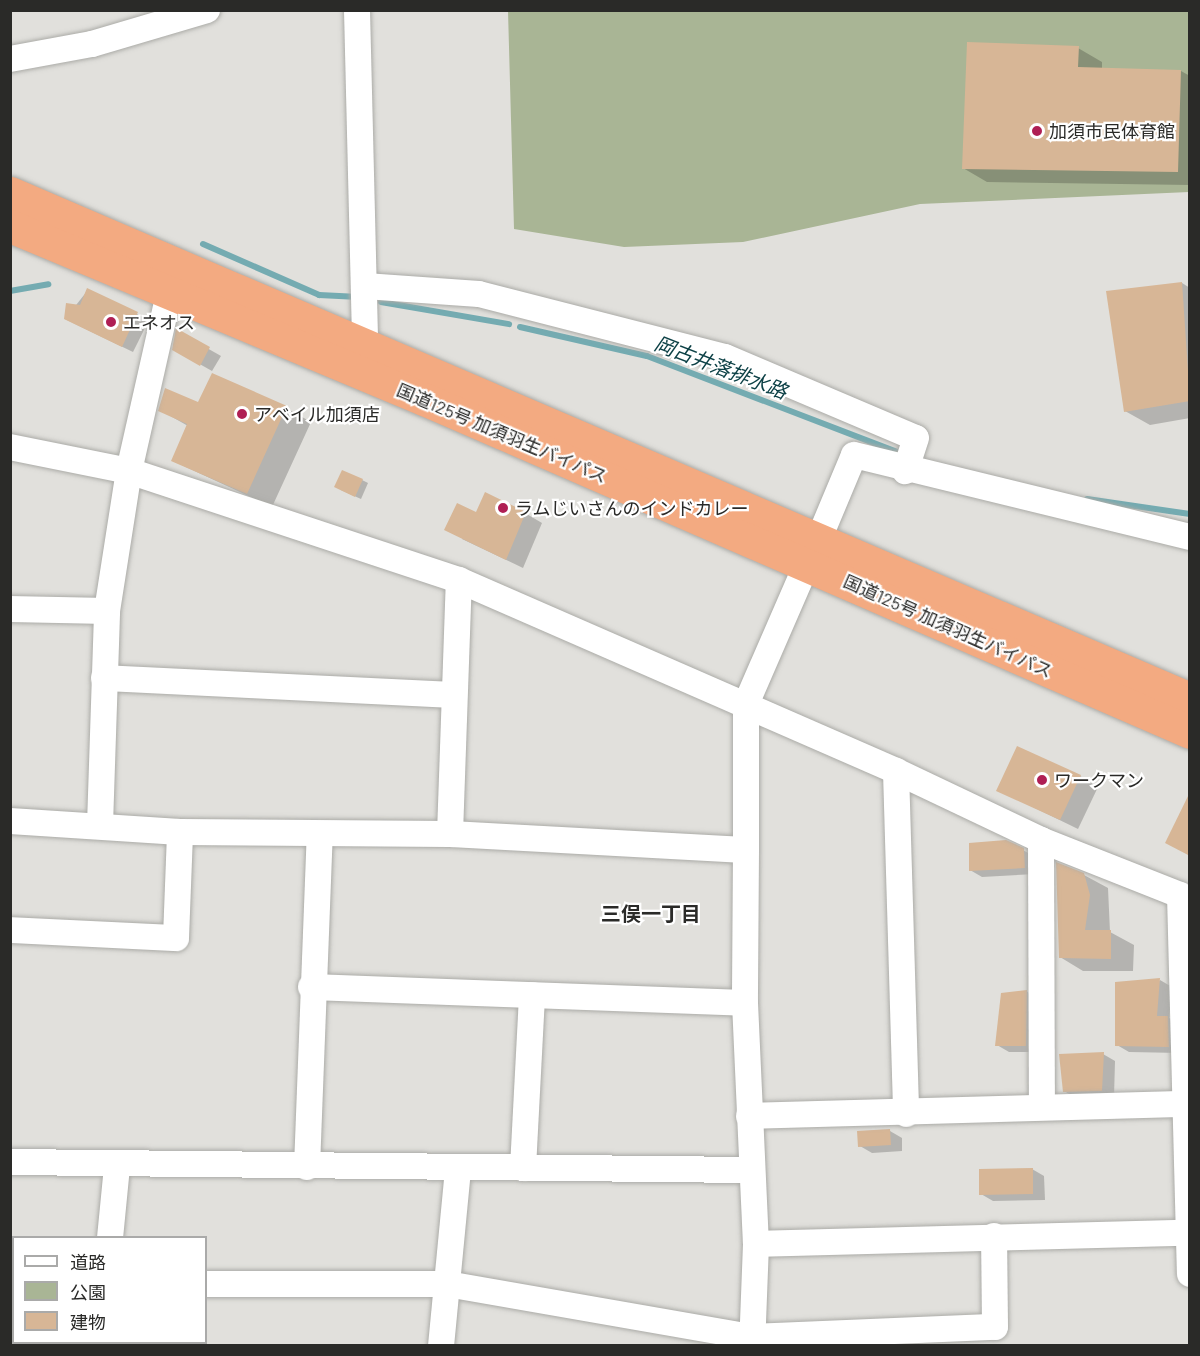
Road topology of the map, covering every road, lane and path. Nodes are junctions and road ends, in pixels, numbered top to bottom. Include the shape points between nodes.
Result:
1 (207, 10) edge
2 (357, 10) edge
3 (10, 59) edge
4 (10, 193) edge
5 (10, 226) edge
6 (169, 293) junction
7 (364, 295) junction
8 (365, 347) junction
9 (10, 447) edge
10 (909, 459) junction
11 (129, 471) junction
12 (1190, 537) edge
13 (812, 553) junction
14 (459, 580) junction
15 (10, 609) edge
16 (107, 611) junction
17 (104, 678) junction
18 (451, 695) junction
19 (1190, 699) edge
20 (746, 704) junction
21 (1190, 732) edge
22 (896, 771) junction
23 (10, 821) edge
24 (100, 825) junction
25 (180, 832) junction
26 (450, 834) junction
27 (320, 835) junction
28 (1041, 840) junction
29 (746, 850) junction
30 (10, 930) edge
31 (311, 987) junction
32 (532, 996) junction
33 (745, 1003) junction
34 (1186, 1072) edge
35 (1185, 1104) junction
36 (1042, 1107) junction
37 (906, 1114) junction
38 (749, 1116) junction
39 (10, 1162) edge
40 (117, 1166) junction
41 (307, 1167) junction
42 (458, 1168) junction
43 (523, 1168) junction
44 (749, 1170) junction
45 (1189, 1233) edge
46 (110, 1236) edge
47 (994, 1236) junction
48 (756, 1244) junction
49 (1190, 1274) edge
50 (207, 1284) edge
51 (447, 1284) junction
52 (752, 1341) edge
53 (441, 1346) edge

1 - 3 street via 92,44
2 - 7 street
4 - 8 highway, 国道125号 加須羽生バイパス
5 - 6 highway, 国道125号 加須羽生バイパス
6 - 11 street
6 - 13 highway, 国道125号 加須羽生バイパス
7 - 8 street
7 - 10 street via 479,294 725,357 916,438
8 - 13 highway, 国道125号 加須羽生バイパス
9 - 11 street
10 - 12 street
10 - 13 street via 854,454
11 - 14 street
11 - 16 street
13 - 19 highway, 国道125号 加須羽生バイパス
13 - 20 street
13 - 21 highway, 国道125号 加須羽生バイパス
14 - 18 street
14 - 20 street
15 - 16 street
16 - 17 street
17 - 18 street
17 - 24 street
18 - 26 street
20 - 22 street
20 - 29 street
22 - 28 street
22 - 37 street
23 - 24 street
24 - 25 street
25 - 27 street
25 - 30 street via 176,938
26 - 27 street
26 - 29 street
27 - 31 street
28 - 34 street via 1180,895
28 - 36 street
29 - 33 street
31 - 32 street
31 - 41 street
32 - 33 street
32 - 43 street
33 - 38 street
34 - 35 street
35 - 36 street
35 - 45 street
36 - 37 street
37 - 38 street
38 - 44 street
39 - 40 street
40 - 41 street
40 - 46 street
41 - 42 street
42 - 43 street
42 - 51 street
43 - 44 street
44 - 48 street
45 - 47 street
45 - 49 street
47 - 48 street
47 - 52 street via 994,1327
48 - 52 street
50 - 51 street
51 - 52 street
51 - 53 street

